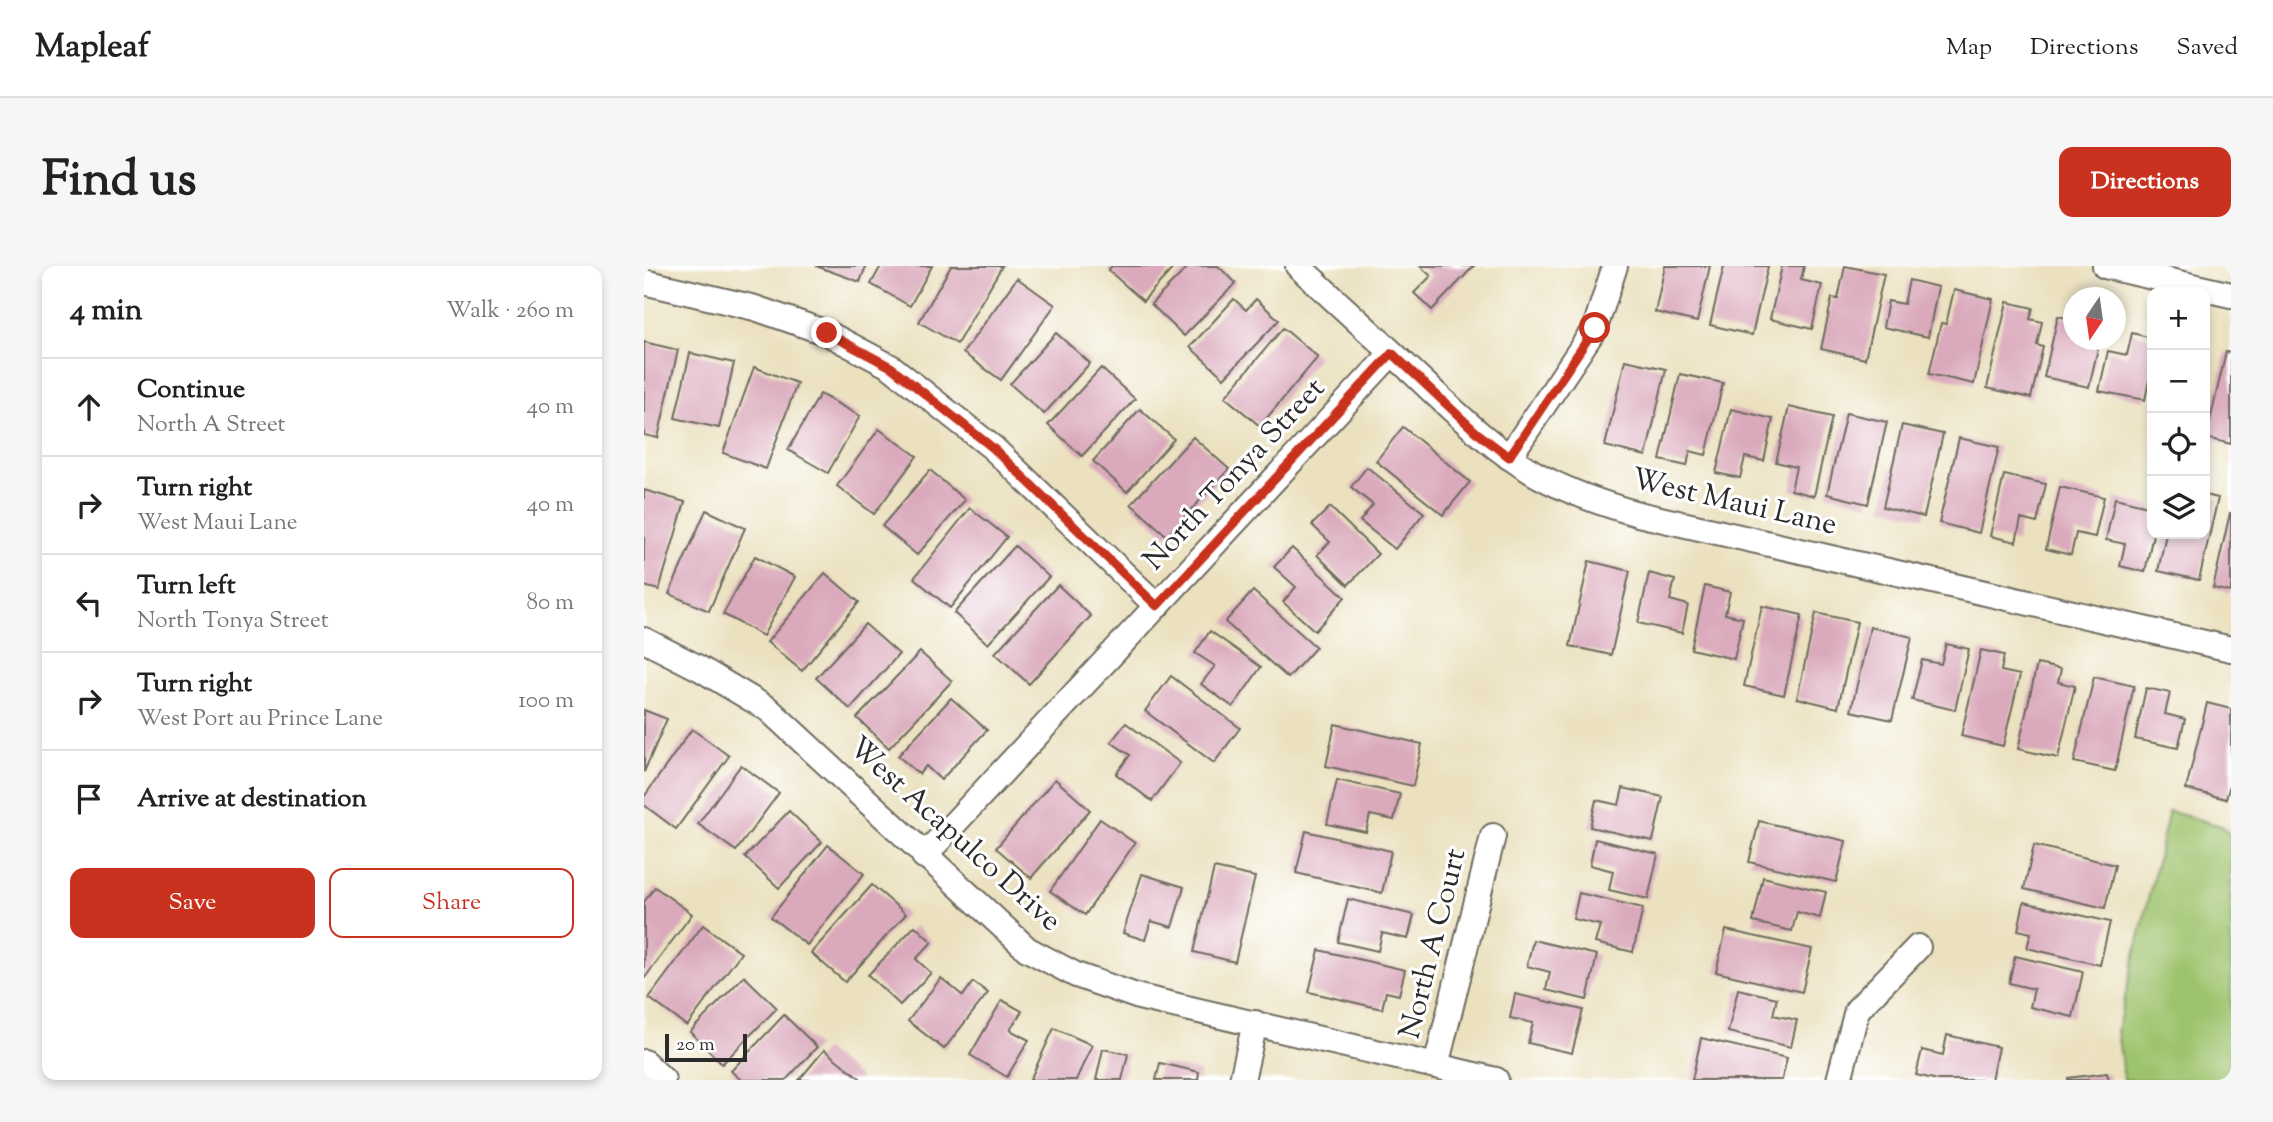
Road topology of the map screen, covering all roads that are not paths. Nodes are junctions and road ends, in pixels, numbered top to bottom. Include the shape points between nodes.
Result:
1 (1298, 266) edge
2 (1615, 266) edge
3 (2105, 266) edge
4 (644, 282) edge
5 (2231, 295) edge
6 (1392, 353) junction
7 (1509, 457) junction
8 (1157, 606) junction
9 (644, 640) edge
10 (2231, 649) edge
11 (1493, 836) dead end
12 (924, 856) junction
13 (1918, 947) dead end
14 (1255, 1023) junction
15 (644, 1062) edge
16 (1436, 1066) junction
17 (663, 1080) edge
18 (1242, 1080) edge
19 (1496, 1080) edge
20 (1839, 1080) edge

1 - 6 street, West Maui Lane
2 - 7 street via 1595,328
3 - 5 street
4 - 8 street via 743,305 827,333 891,367 993,448
6 - 7 street, West Maui Lane
6 - 8 street, North Tonya Street
7 - 10 street, West Maui Lane via 1569,490 1639,514
8 - 12 street, North Tonya Street
9 - 12 street, West Acapulco Drive via 768,709
11 - 16 street, North A Court
12 - 14 street, West Acapulco Drive via 1027,949 1076,975 1139,997
13 - 20 street via 1857,1010
14 - 16 street, West Acapulco Drive
14 - 18 street
15 - 17 street
16 - 19 street, West Acapulco Drive

